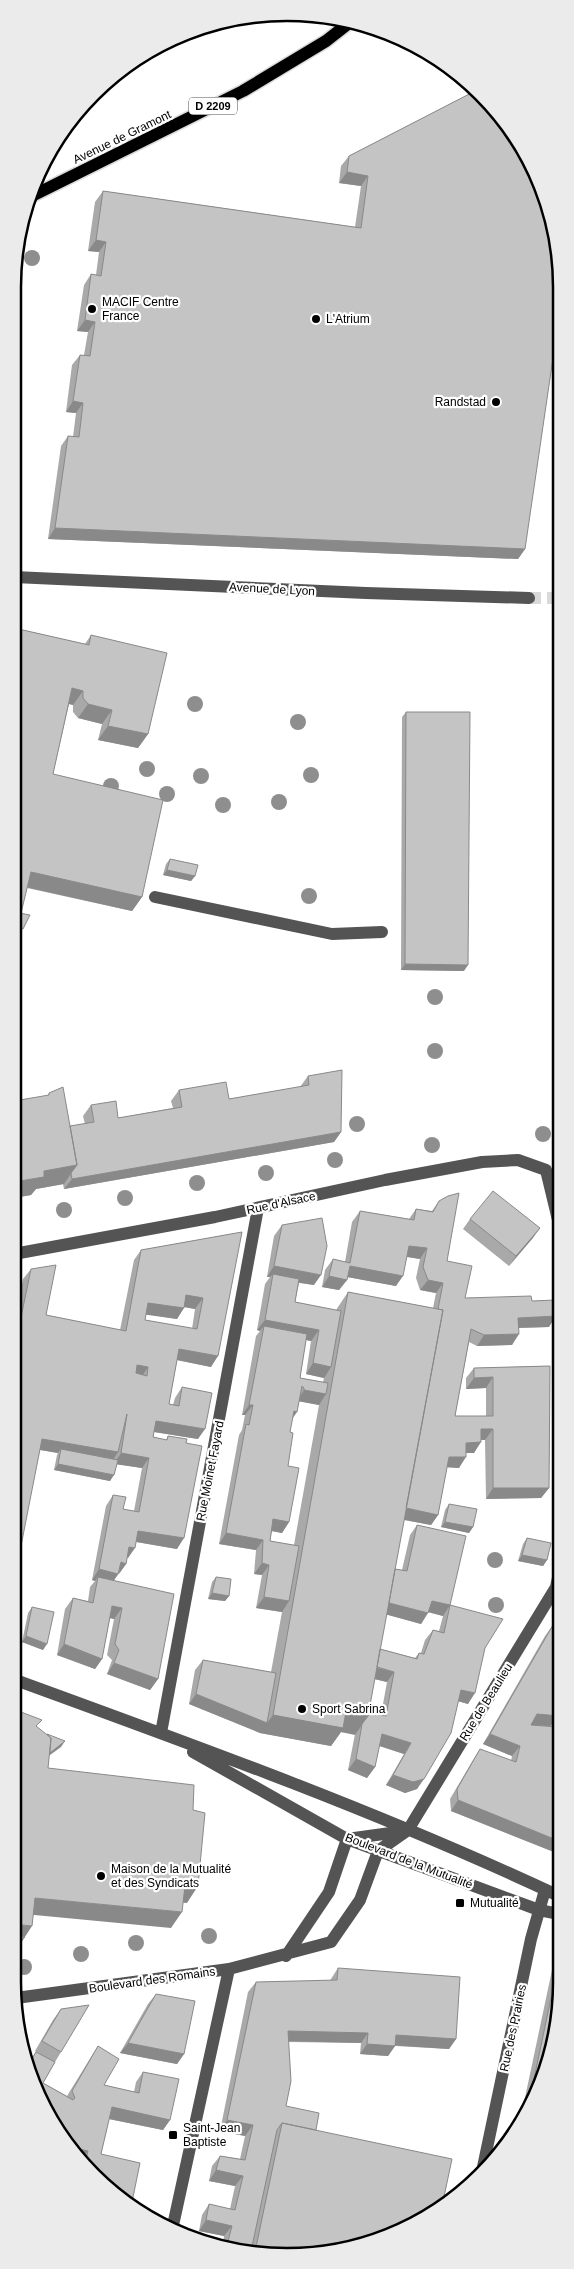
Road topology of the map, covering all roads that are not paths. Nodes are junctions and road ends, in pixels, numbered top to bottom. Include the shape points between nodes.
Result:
1 (344, 27) edge
2 (38, 193) edge
3 (21, 577) edge
4 (529, 598) tunnel mouth
5 (155, 897) dead end
6 (382, 932) dead end
7 (553, 1199) edge
8 (258, 1208) junction
9 (21, 1253) edge
10 (553, 1592) edge
11 (21, 1682) edge
12 (161, 1733) junction
13 (408, 1830) junction
14 (347, 1839) junction
15 (378, 1851) junction
16 (545, 1890) junction
17 (553, 1893) edge
18 (539, 1910) junction
19 (553, 1913) edge
20 (286, 1956) junction
21 (230, 1969) junction
22 (22, 1997) edge
23 (485, 2160) edge
24 (174, 2222) edge

1 - 2 main road, Avenue de Gramont / D 2209 via 243,91
3 - 4 street, Avenue de Lyon
5 - 6 street via 332,934
7 - 8 street, Rue d'Alsace via 546,1170 518,1160 482,1162
8 - 9 street, Rue d'Alsace
8 - 12 street, Rue Moinet Fayard
10 - 13 street, Rue de Beaulieu
11 - 12 street, Boulevard de la Mutualité
12 - 13 street, Boulevard de la Mutualité
12 - 14 street, Boulevard de la Mutualité
13 - 14 street
13 - 15 street
13 - 16 street, Boulevard de la Mutualité
14 - 15 street, Boulevard de la Mutualité
14 - 20 street via 329,1892
15 - 18 street, Boulevard de la Mutualité
15 - 20 street, Boulevard des Romains via 360,1900 331,1942
16 - 17 street, Boulevard de la Mutualité
16 - 18 street, Rue des Prairies
18 - 19 street, Boulevard de la Mutualité
18 - 23 street, Rue des Prairies
20 - 21 street, Boulevard des Romains
21 - 22 street, Boulevard des Romains
21 - 24 street

